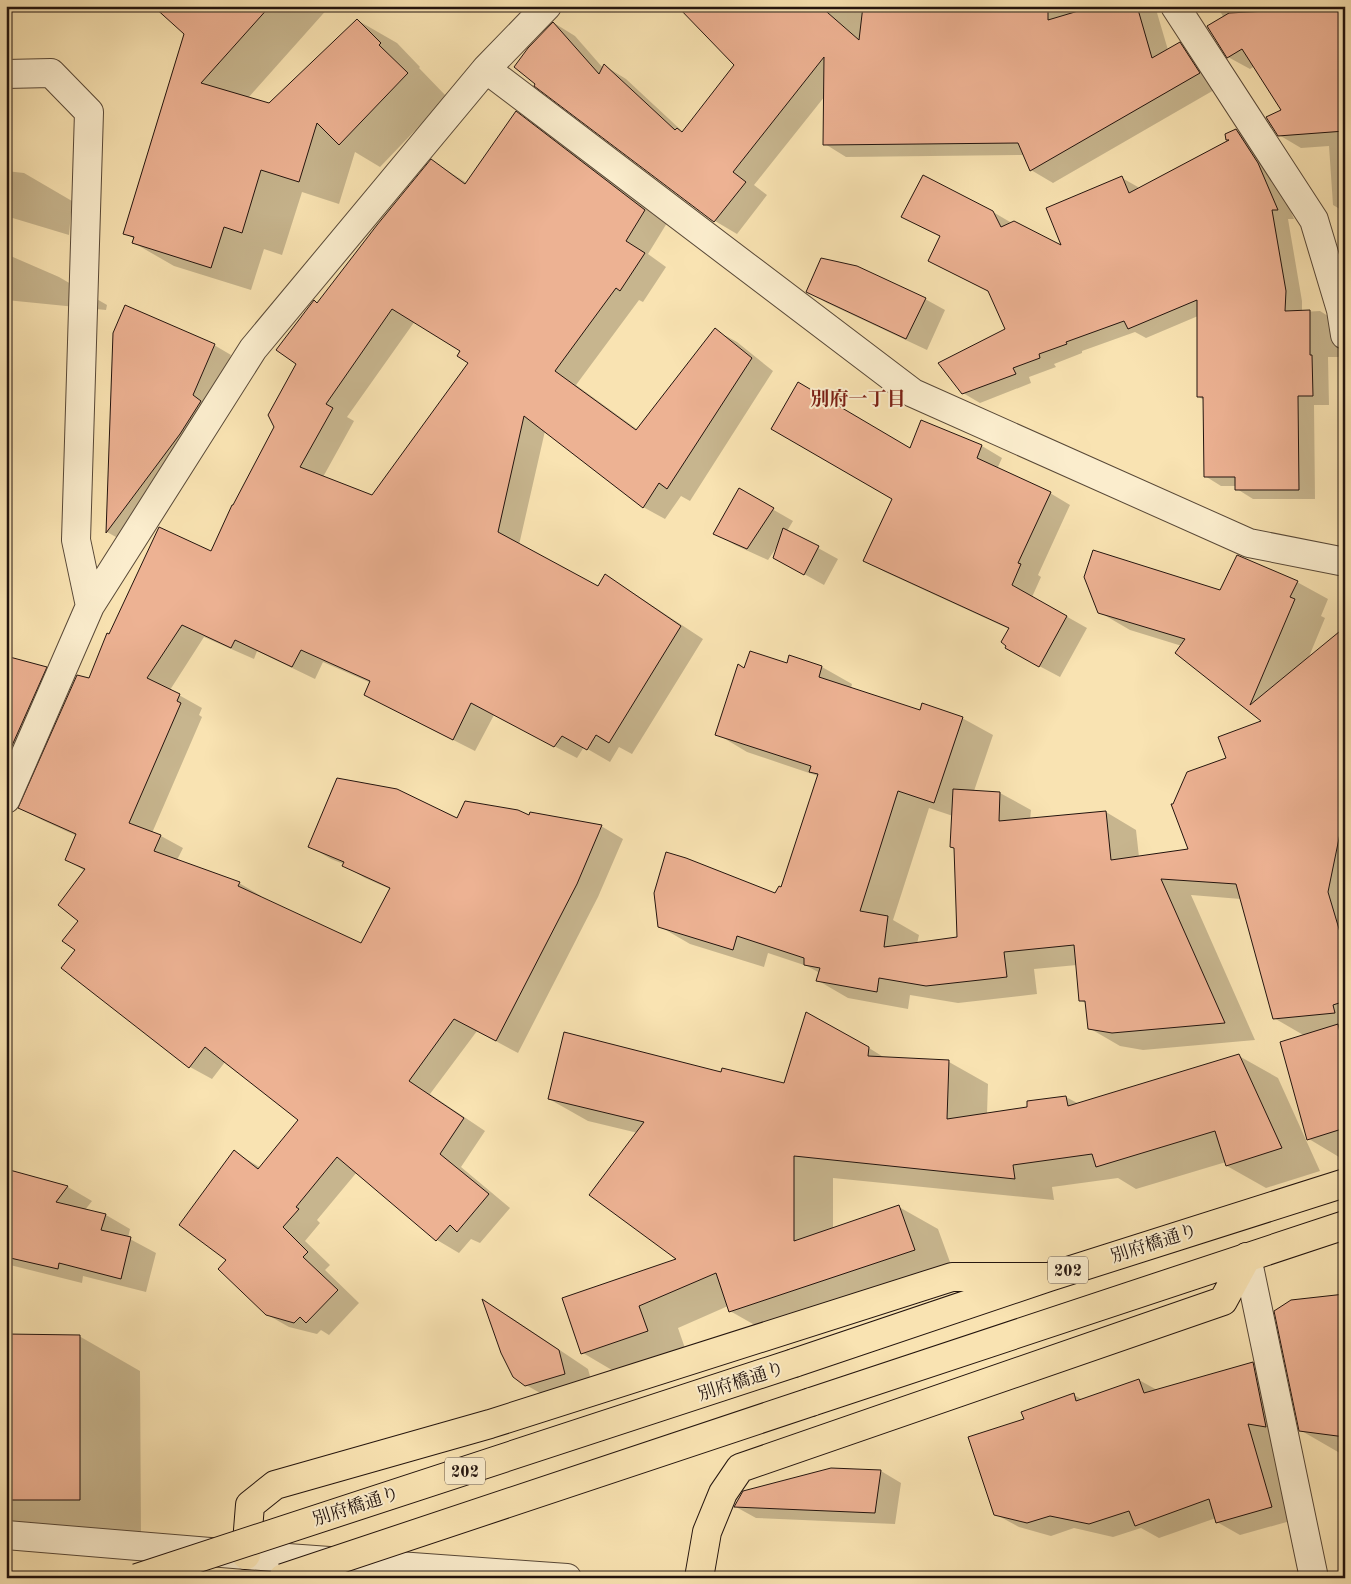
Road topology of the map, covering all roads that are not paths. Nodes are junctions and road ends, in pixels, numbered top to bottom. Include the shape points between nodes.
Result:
1 (548, 6) edge
2 (1175, 6) edge
3 (486, 69) junction
4 (6, 74) edge
5 (1345, 335) edge
6 (1345, 562) edge
7 (90, 606) junction
8 (6, 799) edge
9 (1345, 1183) edge
10 (1345, 1225) edge
11 (1247, 1257) junction
12 (1049, 1277) junction
13 (6, 1535) edge
14 (246, 1555) junction
15 (137, 1578) edge
16 (284, 1578) edge
17 (567, 1578) edge
18 (699, 1578) edge
19 (1314, 1578) edge

1 - 3 street
2 - 5 street via 1314,220 1342,310
3 - 6 street via 913,393 1249,543
3 - 7 street via 253,349
4 - 7 street via 51,73 89,112 76,540
7 - 8 street
9 - 12 highway, 別府橋通り / 202
10 - 11 highway, 202
11 - 16 highway, 202, bridge
11 - 18 highway via 1223,1301 740,1468 723,1493 707,1532
11 - 19 street
12 - 14 highway via 952,1277 490,1424 275,1485 250,1505
12 - 15 highway, 別府橋通り / 202, bridge
13 - 14 street
14 - 17 street

